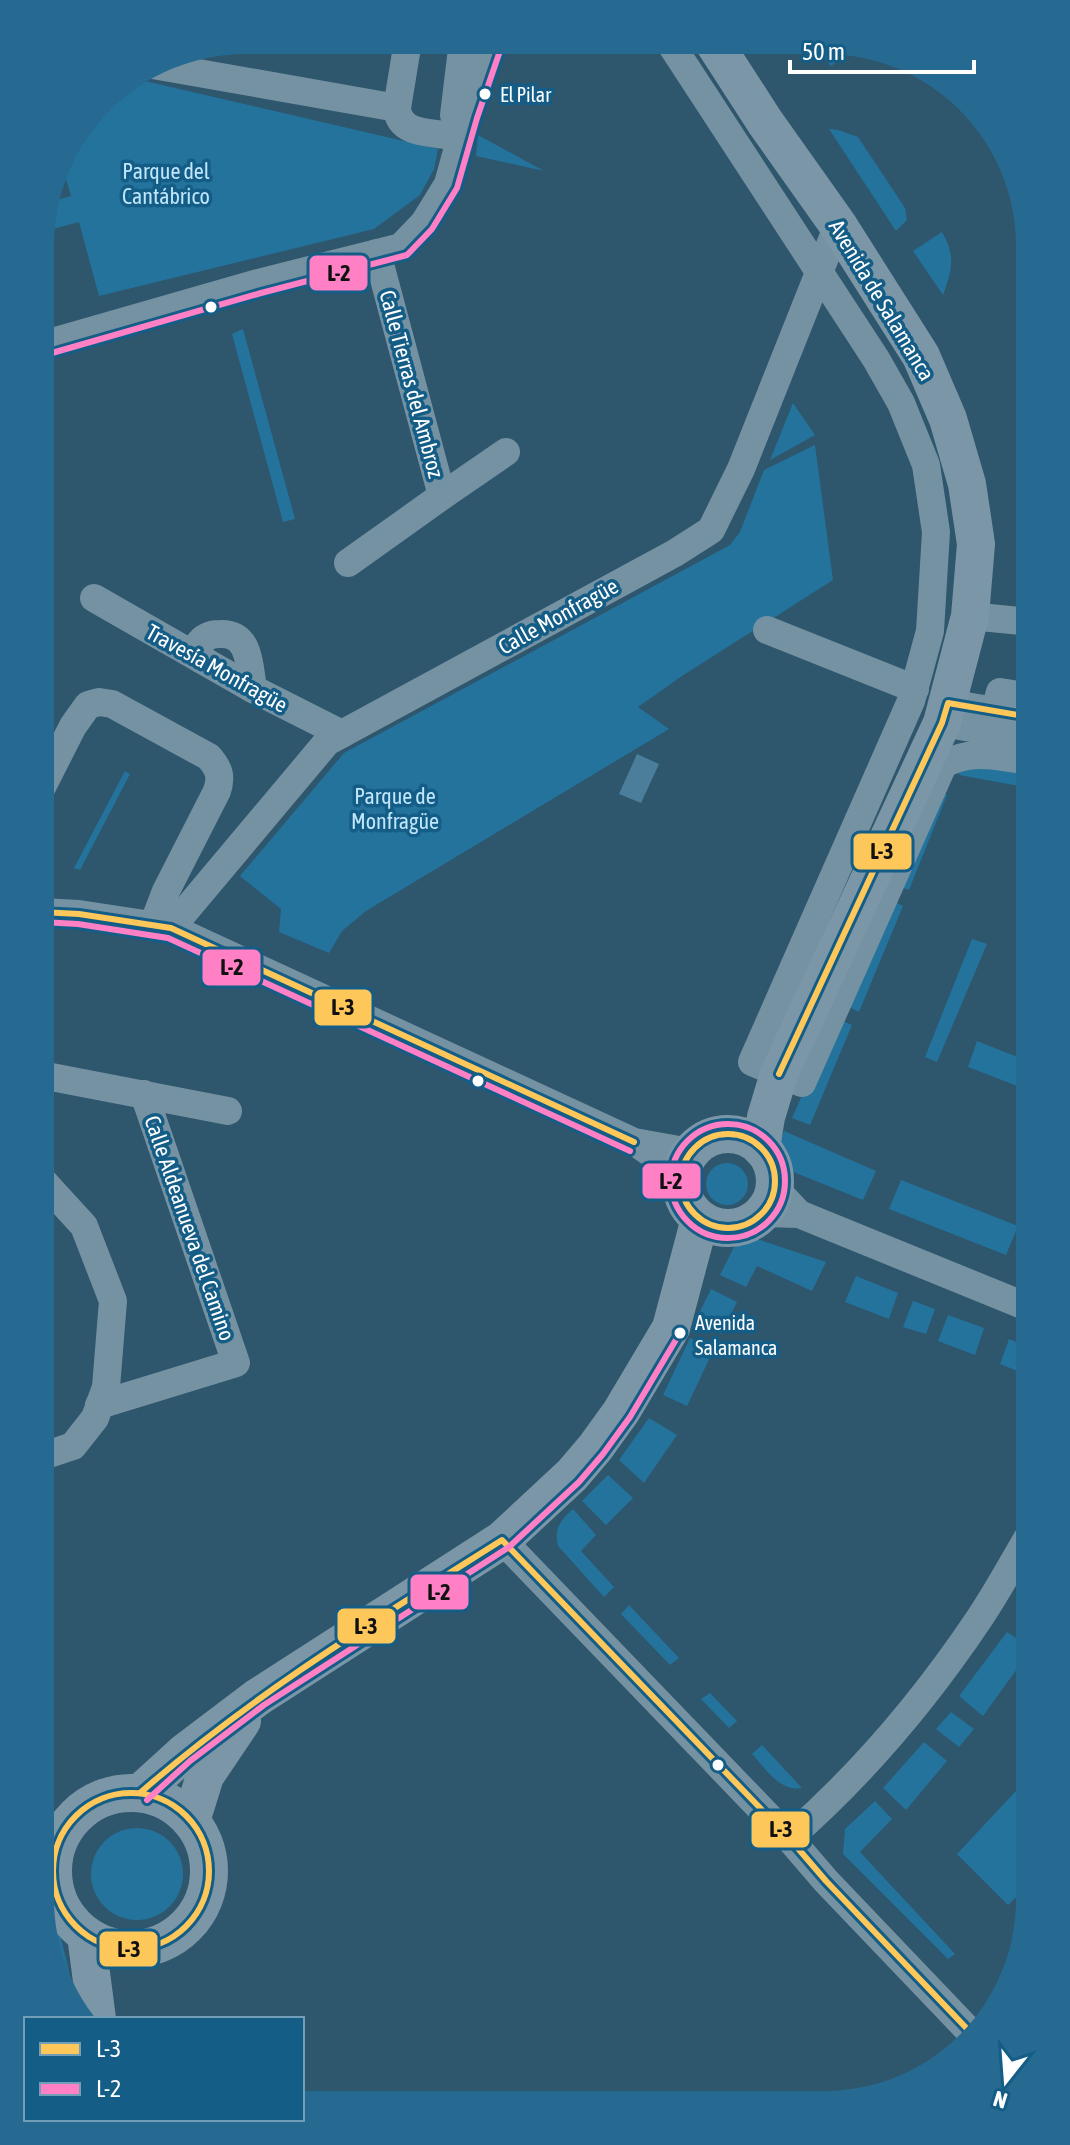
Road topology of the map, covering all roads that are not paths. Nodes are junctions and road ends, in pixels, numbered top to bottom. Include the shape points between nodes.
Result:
1 (406, 54) edge
2 (461, 54) edge
3 (487, 54) edge
4 (677, 54) edge
5 (721, 54) edge
6 (174, 69) edge
7 (397, 108) junction
8 (451, 136) junction
9 (448, 184) junction
10 (838, 225) junction
11 (377, 253) junction
12 (818, 269) junction
13 (54, 342) edge
14 (506, 452) dead end
15 (442, 496) junction
16 (348, 563) dead end
17 (94, 598) dead end
18 (970, 616) junction
19 (1016, 621) edge
20 (767, 630) dead end
21 (202, 660) junction
22 (253, 689) junction
23 (1016, 695) edge
24 (935, 705) junction
25 (1016, 722) edge
26 (989, 733) junction
27 (342, 734) junction
28 (1016, 736) edge
29 (1016, 751) edge
30 (54, 763) edge
31 (54, 913) edge
32 (162, 927) junction
33 (779, 1074) junction
34 (54, 1077) edge
35 (144, 1094) junction
36 (228, 1111) dead end
37 (749, 1142) junction
38 (686, 1163) junction
39 (54, 1193) edge
40 (779, 1204) junction
41 (713, 1224) junction
42 (1016, 1302) edge
43 (99, 1405) junction
44 (54, 1452) edge
45 (502, 1540) junction
46 (1016, 1558) edge
47 (258, 1697) junction
48 (140, 1793) junction
49 (191, 1821) junction
50 (54, 1831) edge
51 (789, 1838) junction
52 (54, 1893) edge
53 (86, 1935) junction
54 (125, 1949) junction
55 (100, 2017) edge
56 (100, 2017) edge
57 (966, 2027) edge

1 - 7 street
2 - 8 street
3 - 9 street
4 - 12 street
5 - 10 main road, Avenida de Salamanca
6 - 7 street
7 - 8 street via 405,128
8 - 9 street
9 - 11 street via 424,223 401,247
10 - 12 street, Calle Monfragüe
10 - 18 main road, Avenida de Salamanca via 921,356 948,419 967,484 976,544
11 - 13 street
11 - 15 street, Calle Tierras del Ambroz
12 - 24 street via 901,403 926,465 936,532 930,631
12 - 27 street, Calle Monfragüe via 741,469 711,530
14 - 15 street
15 - 16 street, Calle Tierras del Ambroz
17 - 21 street, Travesía Monfragüe
18 - 19 street
18 - 24 main road, Avenida de Salamanca
20 - 24 street
21 - 22 street, Travesía Monfragüe
21 - 22 street via 198,645 204,638 237,637 246,649
22 - 27 street, Travesía Monfragüe
23 - 26 street via 1000,692
24 - 26 street
24 - 33 main road, Avenida de Salamanca
25 - 26 street
26 - 28 street
26 - 29 street
26 - 33 street via 943,765 802,1083
27 - 32 street, Calle Monfragüe via 327,742
30 - 32 street via 88,705 99,702 195,749 217,766 217,791 166,891
31 - 32 street
32 - 38 street
33 - 37 main road, Avenida de Salamanca via 766,1117
34 - 35 street, Calle Aldeanueva del Camino
35 - 36 street, Calle Aldeanueva del Camino
35 - 43 street, Calle Aldeanueva del Camino via 236,1363
37 - 38 main road via 711,1137
37 - 40 main road via 769,1159
38 - 41 main road via 684,1199
39 - 43 street via 84,1226 113,1301 106,1387
40 - 41 main road via 752,1221
40 - 42 street
41 - 45 main road via 671,1328 621,1412 572,1475
43 - 44 street via 73,1446
45 - 47 main road
45 - 51 street
46 - 51 street via 935,1681 822,1809
47 - 48 main road
47 - 49 main road via 205,1776
48 - 49 main road via 176,1807
48 - 50 main road via 99,1800
49 - 54 main road via 209,1860 203,1903 172,1938
51 - 57 street
52 - 53 main road via 70,1921
53 - 54 main road
53 - 56 main road
54 - 55 main road via 109,1967

